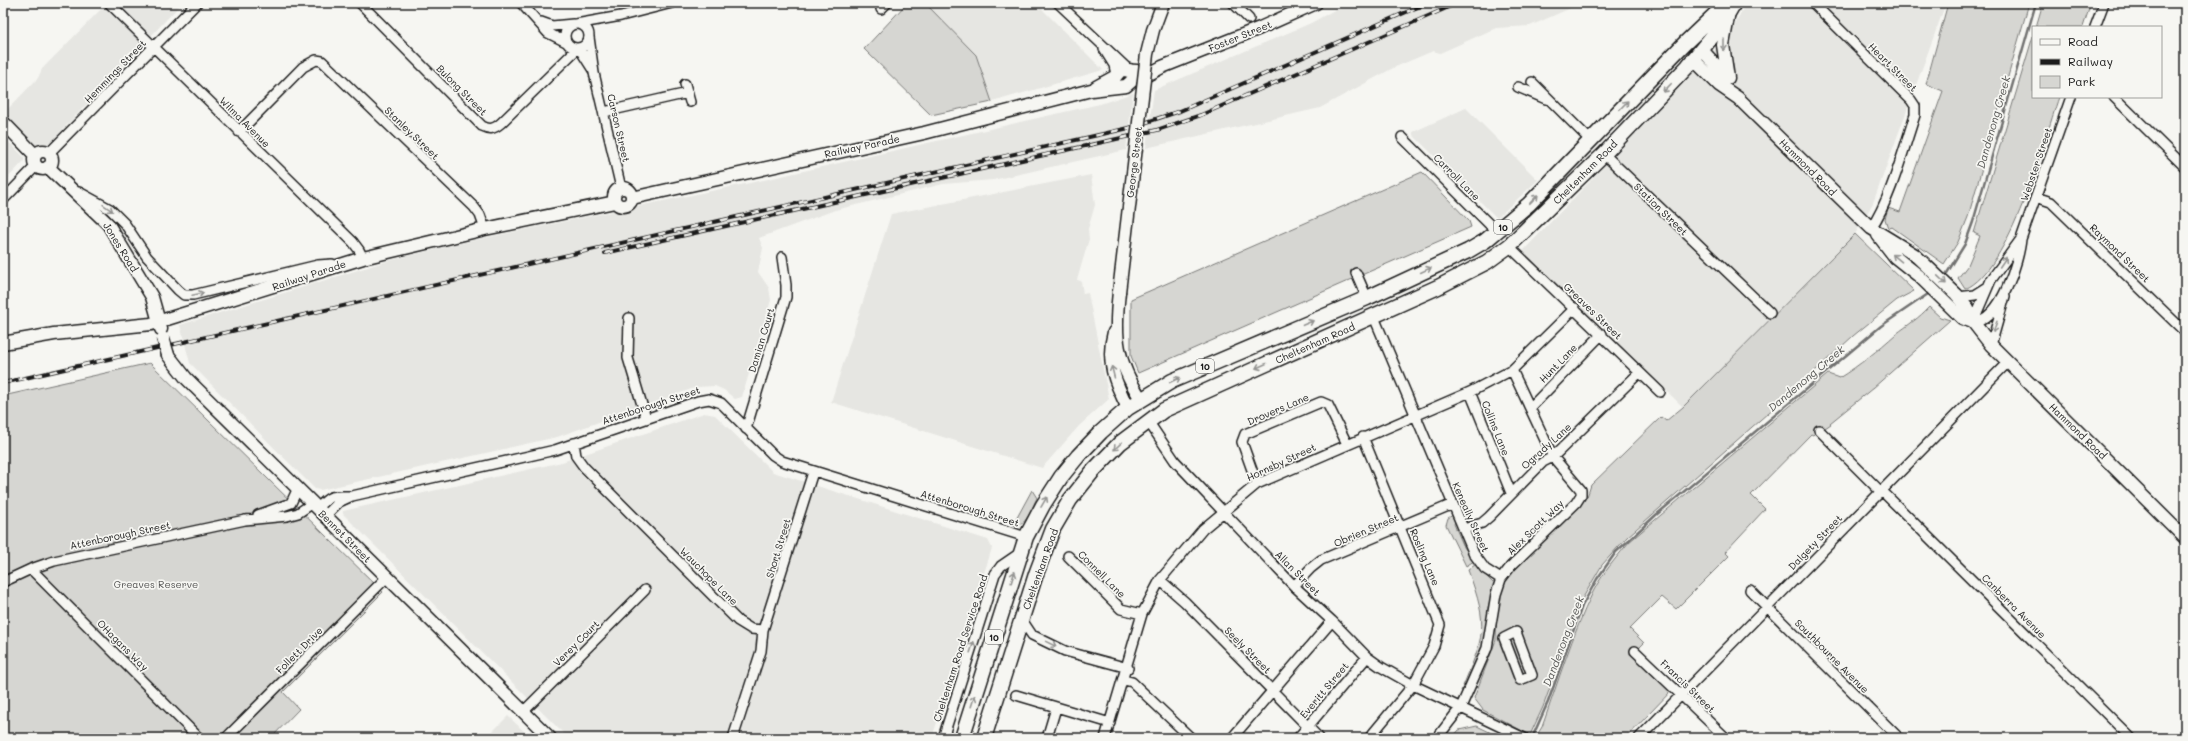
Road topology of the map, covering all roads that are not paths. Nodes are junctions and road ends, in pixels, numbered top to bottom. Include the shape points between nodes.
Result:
1 (109, 3) edge
2 (196, 3) edge
3 (521, 3) edge
4 (672, 3) edge
5 (1059, 3) edge
6 (1163, 3) edge
7 (1233, 3) edge
8 (1316, 3) edge
9 (1814, 3) edge
10 (2104, 3) edge
11 (364, 4) edge
12 (1730, 6) edge
13 (621, 16) junction
14 (1249, 19) dead end
15 (540, 21) junction
16 (575, 24) junction
17 (2095, 26) edge
18 (589, 36) junction
19 (566, 43) junction
20 (1100, 43) junction
21 (1684, 44) junction
22 (154, 46) junction
23 (578, 48) junction
24 (1698, 55) junction
25 (1162, 67) junction
26 (1130, 70) junction
27 (553, 71) junction
28 (594, 73) junction
29 (1116, 75) junction
30 (1728, 78) junction
31 (1532, 82) dead end
32 (1126, 86) junction
33 (1518, 87) dead end
34 (1091, 90) junction
35 (688, 93) dead end
36 (1738, 98) junction
37 (2071, 98) edge
38 (2115, 98) edge
39 (1552, 103) junction
40 (604, 112) junction
41 (3, 122) edge
42 (239, 132) junction
43 (1402, 137) dead end
44 (1590, 140) junction
45 (49, 153) joint
46 (1604, 154) junction
47 (40, 163) junction
48 (2185, 166) edge
49 (621, 188) junction
50 (74, 190) junction
51 (2036, 197) junction
52 (632, 198) junction
53 (3, 200) edge
54 (615, 202) junction
55 (485, 229) junction
56 (1497, 232) junction
57 (1875, 232) junction
58 (2021, 239) junction
59 (1509, 246) junction
60 (782, 257) dead end
61 (357, 260) junction
62 (1356, 273) dead end
63 (2009, 283) junction
64 (1987, 288) junction
65 (1957, 295) junction
66 (1367, 298) junction
67 (1575, 308) junction
68 (1770, 313) dead end
69 (1374, 317) junction
70 (629, 318) dead end
71 (159, 322) junction
72 (1973, 322) junction
73 (1116, 323) junction
74 (2185, 332) edge
75 (1602, 334) junction
76 (3, 343) edge
77 (1991, 345) junction
78 (2008, 362) junction
79 (1512, 370) junction
80 (1639, 373) junction
81 (1470, 392) junction
82 (1660, 392) dead end
83 (1141, 399) junction
84 (1128, 408) junction
85 (1530, 408) junction
86 (1416, 415) junction
87 (646, 418) junction
88 (1148, 422) junction
89 (746, 429) junction
90 (1819, 430) dead end
91 (1363, 437) junction
92 (574, 443) junction
93 (1347, 444) junction
94 (1553, 457) junction
95 (813, 472) junction
96 (1257, 484) junction
97 (298, 488) junction
98 (1881, 490) junction
99 (1511, 493) junction
100 (1453, 504) junction
101 (319, 509) junction
102 (1224, 512) junction
103 (245, 520) junction
104 (1401, 527) junction
105 (1464, 529) junction
106 (1026, 537) junction
107 (2185, 538) edge
108 (1020, 553) junction
109 (1068, 556) dead end
110 (31, 569) junction
111 (387, 577) junction
112 (1501, 579) junction
113 (1160, 580) junction
114 (3, 582) edge
115 (1294, 586) junction
116 (645, 590) dead end
117 (1750, 590) dead end
118 (1767, 607) junction
119 (1142, 614) junction
120 (1022, 620) junction
121 (1332, 621) junction
122 (763, 630) junction
123 (1504, 638) joint
124 (1635, 651) dead end
125 (1367, 657) junction
126 (1128, 668) junction
127 (1124, 680) junction
128 (1414, 685) junction
129 (1273, 691) junction
130 (1681, 694) junction
131 (1016, 695) dead end
132 (1461, 707) junction
133 (1056, 708) junction
134 (524, 712) junction
135 (1110, 723) junction
136 (1308, 727) junction
137 (199, 738) edge
138 (226, 738) edge
139 (550, 738) edge
140 (733, 738) edge
141 (943, 738) edge
142 (962, 738) edge
143 (984, 738) edge
144 (1047, 738) edge
145 (1105, 738) edge
146 (1191, 738) edge
147 (1232, 738) edge
148 (1298, 738) edge
149 (1318, 738) edge
150 (1370, 738) edge
151 (1437, 738) edge
152 (1524, 738) edge
153 (1639, 738) edge
154 (1726, 738) edge
155 (1899, 738) edge
156 (2131, 738) edge

1 - 22 street, Wilma Avenue
2 - 22 street, Hemmings Street
3 - 15 street
4 - 13 street
5 - 20 street
6 - 73 main road, George Street, bridge via 1147,54
7 - 14 street
8 - 25 main road, Foster Street
9 - 57 street, Heart Street via 1915,106 1915,115
10 - 17 street
11 - 27 street, Bulong Street via 482,126 487,128 496,127 501,123
12 - 21 main road, Cheltenham Road / 10
12 - 24 main road, Cheltenham Road / 10
12 -> 30 main road via 1723,43
13 - 16 street
13 - 18 street via 598,24
15 - 16 street via 552,26
15 - 19 street via 551,35
16 - 18 street via 584,26
16 - 19 street via 565,31
18 - 23 street via 586,44
18 - 28 street, Carson Street
19 - 23 street
19 - 27 street, Bulong Street via 563,58
20 - 26 street
20 - 29 street via 1114,64
21 - 24 main road
44 -> 21 main road, Cheltenham Road / 10
22 - 42 street, Wilma Avenue
22 - 45 street, Hemmings Street
23 - 27 street, Bulong Street
23 - 28 street, Carson Street
24 - 30 main road, Hammond Road
24 - 36 main road, Hammond Road via 1719,85
24 -> 46 main road, Cheltenham Road / 10
25 - 26 main road, Foster Street via 1141,71
25 - 32 main road, Foster Street
26 - 29 main road via 1122,69
26 - 32 main road via 1134,79
28 - 40 street, Carson Street
29 - 32 main road via 1117,82
29 - 34 main road, Railway Parade
30 - 36 main road, Hammond Road
31 - 39 street, Station Street
32 - 34 main road, Railway Parade
33 - 39 street, Station Street
34 - 52 main road, Railway Parade via 924,133
35 - 40 street
36 - 57 main road, Hammond Road
37 - 51 street, Webster Street
38 - 48 street
39 - 44 street, Station Street
40 - 49 street, Carson Street
41 - 47 main road, Jones Road
42 - 55 street, Stanley Street via 303,67 316,60 322,61 474,208 482,217
42 - 61 street, Wilma Avenue via 353,242 359,250
43 - 56 street, Carroll Lane
44 - 46 main road, Station Street
56 -> 44 main road, Cheltenham Road / 10 via 1529,204
45 - 47 main road via 43,151
46 - 59 main road, Cheltenham Road / 10
46 - 68 street, Station Street
47 - 50 main road, Jones Road
47 - 53 street
49 - 52 main road via 628,189
49 - 54 main road via 614,194
50 -> 61 street via 110,209 125,224 147,257 184,295 318,265
50 - 71 main road, Jones Road via 109,226 152,297
51 - 58 street, Webster Street
51 - 74 street, Raymond Street via 2052,202
52 - 54 main road via 625,206 619,206
54 - 55 main road, Railway Parade
55 - 61 main road, Railway Parade
56 - 59 main road
66 -> 56 main road, Cheltenham Road / 10 via 1468,251
57 -> 65 main road, Hammond Road via 1901,246 1928,266
72 -> 57 main road, Hammond Road via 1962,318 1892,254
58 - 63 street, Webster Street via 2018,260
64 -> 58 street, Webster Street
59 - 67 street, Greaves Street
59 - 69 main road, Cheltenham Road / 10 via 1487,262 1438,288
60 - 89 street, Damian Court via 786,298
61 - 71 main road, Railway Parade
62 - 66 street
63 - 72 street, Webster Street via 1994,308 1980,320
63 -> 77 street, Webster Street
64 - 65 street via 1975,296
64 - 72 street, Webster Street
65 - 72 main road, Hammond Road via 1969,310
66 - 69 main road
83 -> 66 main road, Cheltenham Road / 10 via 1185,375
67 - 75 street, Greaves Street
67 - 79 street, Hornsby Street
69 - 86 street, Keneally Street
69 -> 88 main road, Cheltenham Road / 10 via 1164,410
70 - 87 street via 628,358
71 - 76 main road, Railway Parade via 142,326 54,334
71 - 97 main road, Bennet Street, bridge via 173,364
72 - 77 main road, Hammond Road
73 - 83 main road, George Street via 1121,363
84 -> 73 main road, George Street via 1116,385 1110,354
75 - 80 street, Greaves Street
75 - 85 street, Hunt Lane
77 - 78 main road, Hammond Road
78 - 98 street, Dalgety Street
78 - 107 main road, Hammond Road
79 - 81 street, Hornsby Street
79 - 85 street
80 - 82 street, Greaves Street
80 - 94 street, Ogrady Lane
81 - 86 street, Hornsby Street
81 - 99 street, Collins Lane
83 - 84 main road, 10
83 - 88 main road
84 - 88 main road
106 -> 84 main road, 10 via 1048,497 1071,464
85 - 94 street
86 - 91 street, Hornsby Street
86 - 100 street, Keneally Street
87 - 89 street, Attenborough Street via 709,399 721,403
87 - 92 street, Attenborough Street
88 - 102 street, Allan Street via 1175,461
88 -> 120 main road, Cheltenham Road / 10 via 1120,443 1070,500 1053,529
89 - 95 street, Attenborough Street via 777,458
90 - 98 street, Canberra Avenue
91 - 93 street, Hornsby Street
91 - 104 street, Rosling Lane
92 - 101 street, Attenborough Street via 555,450 352,496 331,496
92 - 122 street, Wauchope Lane via 576,456 584,467 733,616 749,628
93 - 96 street, Hornsby Street
93 - 96 street, Drovers Lane via 1328,405 1321,402 1245,434 1242,442
94 - 99 street, Ogrady Lane via 1543,462
94 - 112 street, Alex Scott Way via 1581,490 1581,495
95 - 106 street, Attenborough Street
95 - 122 street, Short Street
96 - 102 street, Hornsby Street
97 - 101 main road, Bennet Street
97 - 103 street, Attenborough Street via 290,504
98 - 118 street, Dalgety Street
98 - 156 street, Canberra Avenue
99 - 105 street, Ogrady Lane via 1482,523
100 - 104 street, Obrien Street
100 - 105 street, Keneally Street
101 - 103 street, Attenborough Street via 293,515
101 - 111 main road, Bennet Street
102 - 113 street, Hornsby Street via 1203,529
102 - 115 street, Allan Street
103 - 110 street, Attenborough Street via 72,557
104 - 115 street, Obrien Street via 1321,560
104 - 128 street, Rosling Lane via 1440,625 1434,646
105 - 112 street, Keneally Street via 1478,561
106 - 108 main road, 10
141 -> 108 street, Cheltenham Road Service Road via 995,574 1001,566
142 -> 108 main road, 10
109 - 119 street, Connell Lane via 1121,609
110 - 114 street, Attenborough Street
110 - 137 street, OHagans Way
111 - 134 main road, Bennet Street
111 - 138 street, Follett Drive
112 - 132 street via 1487,648
113 - 119 street, Hornsby Street
113 - 129 street, Seely Street
115 - 121 street, Allan Street
116 - 134 street, Verey Court
117 - 118 street, Southbourne Avenue
118 - 130 street, Dalgety Street
118 - 155 street, Southbourne Avenue
119 - 126 street, Hornsby Street
120 -> 126 street via 1032,634 1065,651
120 - 143 main road, Cheltenham Road / 10
121 - 125 street, Allan Street
121 - 129 street
122 - 140 street via 761,651
123 - 123 street via 1516,632 1532,675 1520,680
124 - 130 street, Francis Street
125 - 128 street, Allan Street
125 - 136 street, Everitt Street
126 - 127 street, Hornsby Street
127 - 135 street, Hornsby Street
127 - 146 street via 1132,682
128 - 132 street, Allan Street
128 - 150 street, Rosling Lane
129 - 136 street, Seely Street
129 - 147 street
130 - 153 street, Dalgety Street
130 - 154 street, Francis Street
131 - 133 street
132 - 151 street
132 - 152 street, Allan Street
133 - 135 street
133 - 144 street
134 - 139 main road, Bennet Street
135 - 145 street, Hornsby Street
136 - 148 street, Everitt Street
136 - 149 street, Seely Street

